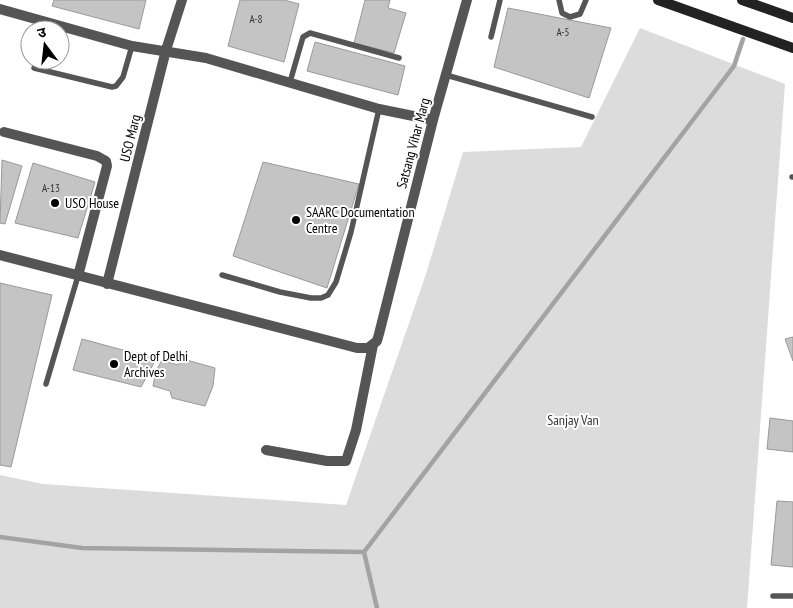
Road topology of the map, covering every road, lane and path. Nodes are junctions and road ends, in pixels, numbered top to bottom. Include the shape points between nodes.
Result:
1 (182, 0) edge
2 (467, 0) edge
3 (500, 0) edge
4 (559, 0) edge
5 (586, 0) edge
6 (658, 0) edge
7 (742, 0) edge
8 (0, 9) edge
9 (793, 18) edge
10 (491, 36) dead end
11 (132, 46) junction
12 (793, 48) edge
13 (166, 50) junction
14 (399, 58) dead end
15 (42, 70) edge
16 (446, 75) junction
17 (290, 82) junction
18 (379, 109) junction
19 (592, 117) dead end
20 (433, 120) junction
21 (4, 132) dead end
22 (0, 255) edge
23 (222, 275) dead end
24 (78, 276) junction
25 (107, 284) junction
26 (371, 346) junction
27 (46, 384) dead end
28 (266, 450) dead end
29 (773, 596) dead end
30 (793, 596) edge

1 - 13 street, USO Marg
2 - 16 street, Satsang Vihar Marg
3 - 10 lane
4 - 5 lane via 562,14 570,16 580,14
6 - 12 main road
7 - 9 main road
8 - 11 street
11 - 13 street
11 - 15 lane via 120,82 112,87
13 - 17 street
13 - 25 street, USO Marg
14 - 17 lane via 310,33 303,37
16 - 19 lane
16 - 20 street, Satsang Vihar Marg
17 - 18 street
18 - 20 street
18 - 23 lane via 351,232 336,282 328,295 311,298
20 - 26 street, Satsang Vihar Marg via 380,334
21 - 24 street via 106,161
22 - 24 street
24 - 25 street
24 - 27 lane
25 - 26 street via 357,348
26 - 28 street, Satsang Vihar Marg via 356,430 346,461 327,462
29 - 30 lane

